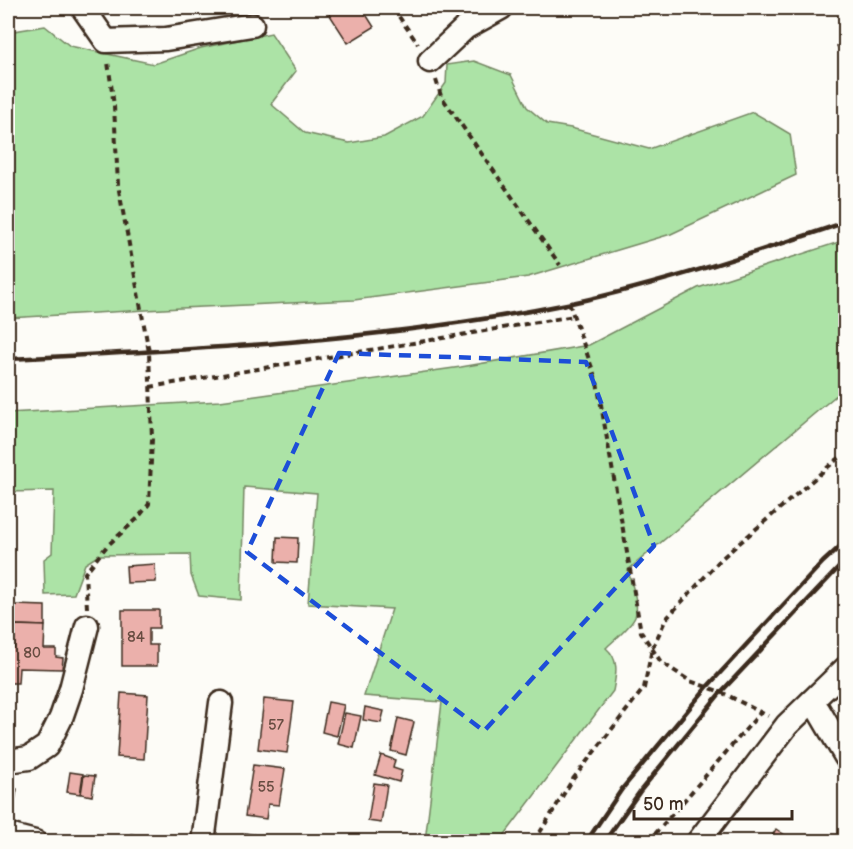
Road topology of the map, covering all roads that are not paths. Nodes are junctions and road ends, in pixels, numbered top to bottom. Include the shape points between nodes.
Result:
1 (83, 8) edge
2 (501, 8) edge
3 (252, 25) dead end
4 (430, 61) road end
5 (87, 626) road end
6 (846, 668) edge
7 (812, 701) junction
8 (220, 703) dead end
9 (846, 757) edge
10 (8, 761) edge
11 (8, 835) edge
12 (35, 842) edge
13 (202, 842) edge
14 (698, 842) edge

1 - 3 street via 106,40 166,39
2 - 4 street via 465,28
5 - 10 street via 71,689 47,746 29,758
6 - 7 street
7 - 9 street
7 - 14 street via 787,725
8 - 13 street
11 - 12 street

